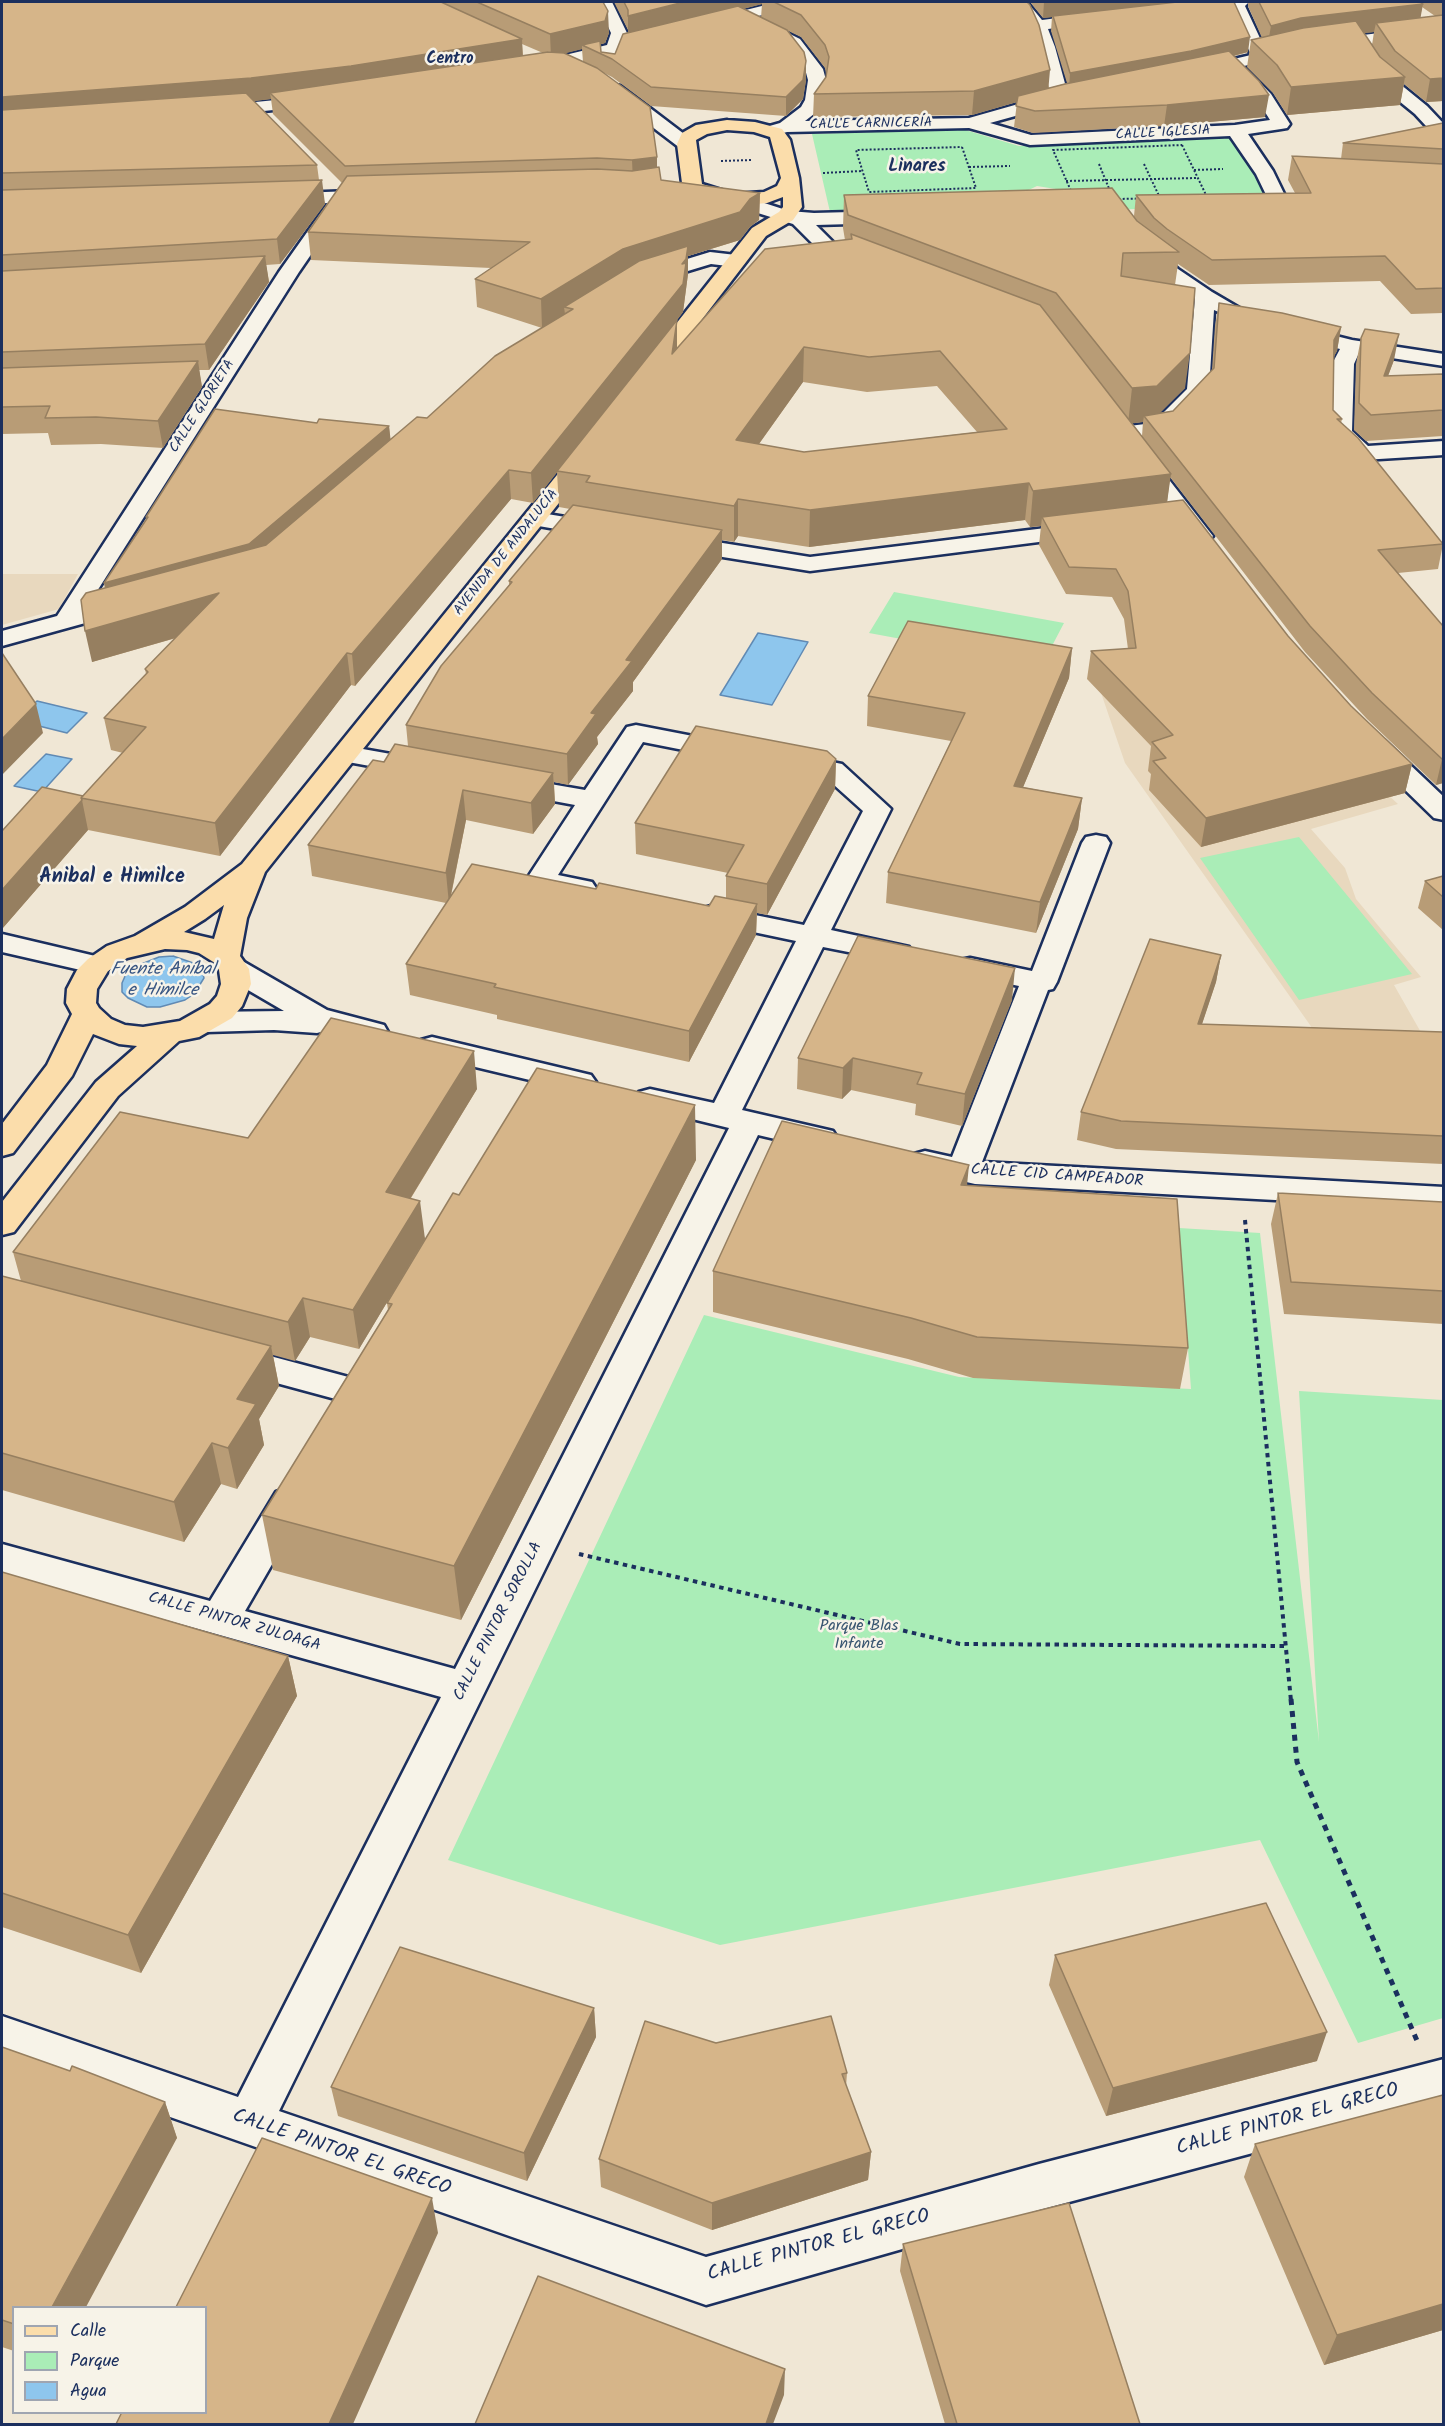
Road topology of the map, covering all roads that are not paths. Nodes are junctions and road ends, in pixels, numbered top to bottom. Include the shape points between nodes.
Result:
1 (604, 2) edge
2 (790, 2) edge
3 (1019, 2) edge
4 (1235, 2) edge
5 (1241, 2) edge
6 (1177, 8) edge
7 (738, 16) junction
8 (1108, 16) edge
9 (1420, 16) edge
10 (1038, 25) junction
11 (693, 28) edge
12 (1440, 30) edge
13 (671, 34) edge
14 (1357, 40) junction
15 (615, 49) junction
16 (527, 55) edge
17 (1261, 58) junction
18 (549, 65) junction
19 (1232, 65) junction
20 (518, 70) edge
21 (587, 74) edge
22 (1179, 76) edge
23 (1082, 94) edge
24 (1060, 98) junction
25 (332, 99) edge
26 (254, 108) junction
27 (1443, 109) edge
28 (1421, 110) junction
29 (197, 112) edge
30 (970, 123) junction
31 (270, 124) edge
32 (779, 129) junction
33 (1235, 130) junction
34 (1443, 135) edge
35 (686, 144) junction
36 (688, 169) junction
37 (1264, 171) junction
38 (1286, 172) dead end
39 (790, 178) junction
40 (326, 180) dead end
41 (401, 195) edge
42 (342, 197) junction
43 (718, 197) junction
44 (260, 199) edge
45 (747, 203) junction
46 (1234, 209) edge
47 (906, 216) edge
48 (795, 220) junction
49 (759, 232) junction
50 (1133, 236) edge
51 (736, 261) junction
52 (885, 271) edge
53 (289, 272) junction
54 (265, 274) edge
55 (622, 288) edge
56 (1205, 296) junction
57 (1352, 346) junction
58 (1443, 360) edge
59 (222, 378) junction
60 (198, 379) edge
61 (636, 390) edge
62 (1107, 415) edge
63 (1121, 433) junction
64 (600, 436) edge
65 (1443, 448) edge
66 (1363, 453) junction
67 (1378, 471) edge
68 (1187, 517) junction
69 (535, 519) junction
70 (1163, 520) edge
71 (1104, 528) edge
72 (627, 534) edge
73 (661, 540) edge
74 (1215, 555) edge
75 (147, 599) edge
76 (67, 620) junction
77 (2, 639) edge
78 (1365, 735) edge
79 (346, 754) junction
80 (452, 774) edge
81 (487, 780) edge
82 (592, 800) junction
83 (1443, 811) edge
84 (1096, 843) dead end
85 (252, 870) junction
86 (609, 894) edge
87 (688, 910) edge
88 (813, 935) junction
89 (145, 943) junction
90 (2, 944) edge
91 (230, 963) junction
92 (98, 964) junction
93 (1036, 981) junction
94 (87, 1014) junction
95 (206, 1022) junction
96 (328, 1022) junction
97 (168, 1035) junction
98 (542, 1073) junction
99 (524, 1104) edge
100 (735, 1119) junction
101 (2, 1145) edge
102 (850, 1145) edge
103 (895, 1155) edge
104 (963, 1171) junction
105 (1443, 1198) edge
106 (2, 1224) edge
107 (206, 1352) edge
108 (373, 1360) edge
109 (354, 1391) junction
110 (337, 1420) edge
111 (308, 1470) edge
112 (2, 1558) edge
113 (220, 1619) junction
114 (466, 1688) junction
115 (2, 2037) edge
116 (1440, 2081) edge
117 (249, 2123) junction

1 - 15 street via 620,33
2 - 7 street
3 - 10 street
4 - 5 street
4 - 6 street
4 - 17 street
7 - 11 street
7 - 32 street via 785,37 802,51 814,69 817,80 808,110
8 - 10 street
9 - 12 street
10 - 24 street
12 - 14 street
13 - 15 street
14 - 17 street via 1298,48
14 - 28 street via 1383,79
15 - 18 street
15 - 35 street via 605,82
16 - 18 street
17 - 19 street
18 - 20 street
18 - 21 street via 568,66
19 - 22 street
19 - 33 street, CALLE IGLESIA via 1265,98 1281,124
23 - 24 street
24 - 30 street
25 - 26 street
26 - 29 street
26 - 31 street
27 - 28 street
28 - 34 street
30 - 32 street, CALLE CARNICERÍA
30 - 33 street, CALLE IGLESIA via 1030,140
32 - 35 main road via 720,126 693,133
32 - 39 main road
33 - 37 street
35 - 36 main road
36 - 43 main road via 695,188
36 - 43 street via 679,191
37 - 38 street
37 - 46 street via 1282,208
39 - 45 main road via 779,193
39 - 48 main road
40 - 42 street
41 - 42 street
42 - 44 street
42 - 53 street, CALLE GLORIETA
43 - 45 main road
45 - 48 street
45 - 49 main road via 760,214
47 - 48 street
48 - 49 main road
48 - 52 street via 828,248
49 - 51 main road
50 - 56 street via 1155,260
51 - 55 street via 710,258
51 - 61 main road
53 - 54 street
53 - 59 street, CALLE GLORIETA
56 - 57 street via 1257,322
56 - 63 street via 1198,390 1160,429
57 - 58 street
57 - 66 street via 1343,364 1341,433
59 - 60 street
59 - 76 street, CALLE GLORIETA
62 - 63 street
63 - 68 street
64 - 69 main road, AVENIDA DE ANDALUCÍA
65 - 66 street
66 - 67 street
68 - 70 street
68 - 74 street
69 - 72 street
69 - 79 main road, AVENIDA DE ANDALUCÍA
71 - 73 street via 810,564
75 - 76 street
76 - 77 street
78 - 83 street
79 - 80 street
79 - 85 main road, AVENIDA DE ANDALUCÍA
81 - 82 street
82 - 86 street via 540,880
82 - 88 street, CALLE PINTOR SOROLLA via 636,733 833,770 876,809
84 - 93 street via 1042,982
85 - 89 main road, AVENIDA DE ANDALUCÍA via 195,913
85 - 91 main road, AVENIDA DE ANDALUCÍA via 233,918
87 - 88 street
88 - 93 street
88 - 100 street, CALLE PINTOR SOROLLA
89 - 91 main road via 189,941 209,947
89 - 92 main road via 117,952
90 - 92 street
91 - 95 main road via 236,984 231,999
91 - 96 street via 291,1005
92 - 94 main road via 82,989 81,1003
93 - 104 street
94 - 97 main road via 100,1026 119,1034
94 - 101 main road via 62,1069
95 - 96 street
95 - 97 main road
96 - 98 street
97 - 106 main road via 107,1089
98 - 99 street
98 - 100 street
100 - 102 street
100 - 114 street, CALLE PINTOR SOROLLA
103 - 104 street, CALLE CID CAMPEADOR
104 - 105 street, CALLE CID CAMPEADOR
107 - 109 street
108 - 109 street
109 - 110 street
111 - 113 street
112 - 113 street, CALLE PINTOR ZULOAGA
113 - 114 street, CALLE PINTOR ZULOAGA
114 - 117 street, CALLE PINTOR SOROLLA
115 - 117 street, CALLE PINTOR EL GRECO
116 - 117 street, CALLE PINTOR EL GRECO via 1039,2187 706,2281

